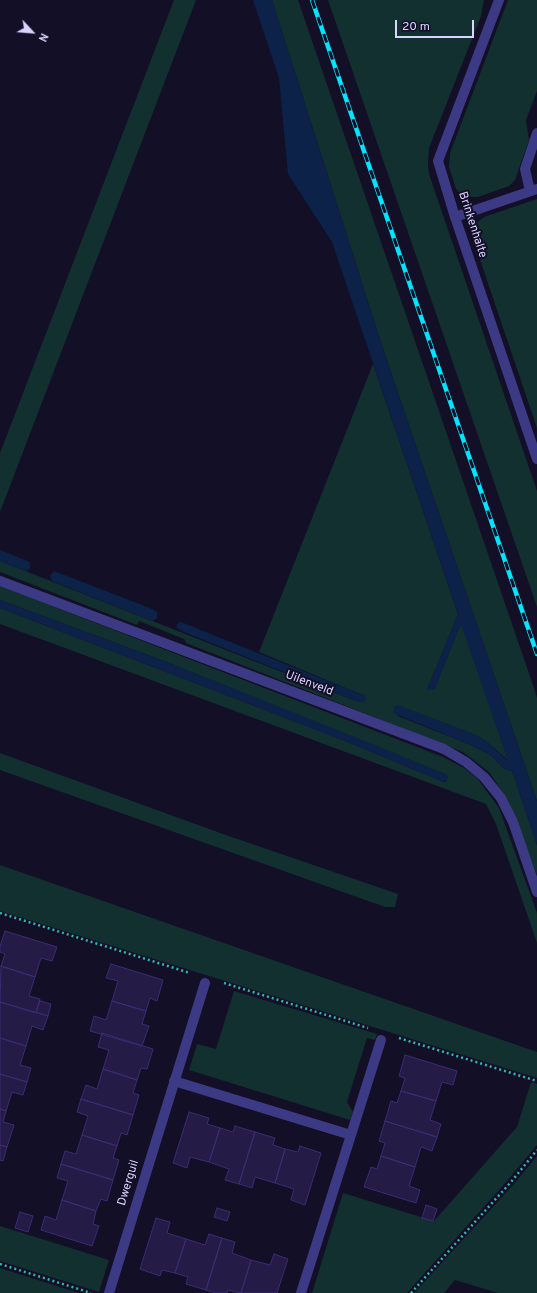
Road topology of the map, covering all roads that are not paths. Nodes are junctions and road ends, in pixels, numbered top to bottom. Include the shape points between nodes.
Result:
1 (499, 0) edge
2 (537, 133) edge
3 (534, 190) edge
4 (455, 217) junction
5 (537, 459) edge
6 (0, 581) edge
7 (537, 892) edge
8 (205, 983) dead end
9 (381, 1040) dead end
10 (174, 1081) junction
11 (351, 1134) junction
12 (110, 1293) edge
13 (301, 1293) edge

1 - 4 street, Brinkenhalte via 438,161
2 - 3 street via 525,169
3 - 4 street
4 - 5 street, Brinkenhalte
6 - 7 street, Uilenveld via 444,749 466,762 501,798 513,822
8 - 10 street, Dwerguil
9 - 11 street
10 - 11 street
10 - 12 street, Dwerguil
11 - 13 street

